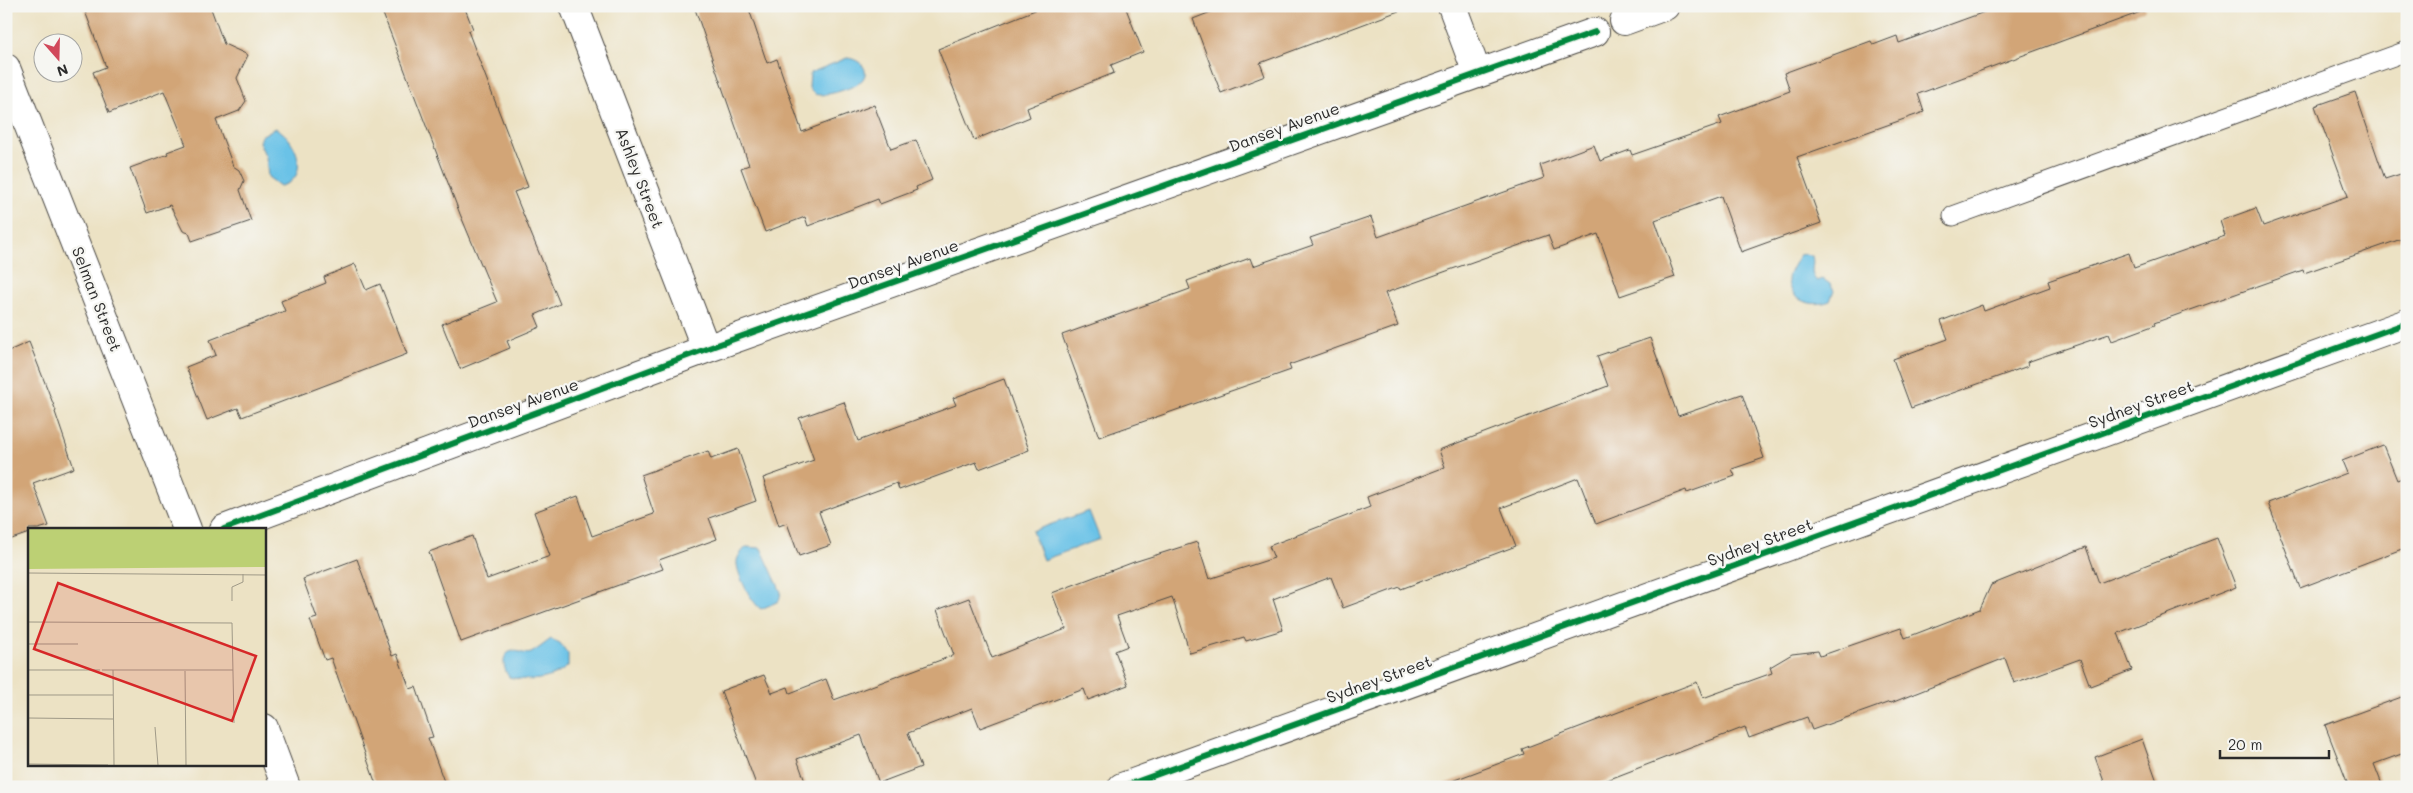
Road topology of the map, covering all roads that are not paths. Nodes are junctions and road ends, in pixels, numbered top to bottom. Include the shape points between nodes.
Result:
1 (574, 6) edge
2 (1452, 6) edge
3 (1665, 6) edge
4 (1624, 21) dead end
5 (1594, 32) dead end
6 (2407, 51) edge
7 (6, 68) edge
8 (1477, 73) junction
9 (1953, 216) dead end
10 (2407, 323) edge
11 (706, 350) junction
12 (187, 528) edge
13 (227, 528) edge
14 (265, 731) edge
15 (286, 787) edge
16 (1122, 787) edge

1 - 11 street, Ashley Street
2 - 8 street
3 - 4 street
5 - 8 street, Dansey Avenue
6 - 9 lane
7 - 12 street, Selman Street
8 - 11 street, Dansey Avenue
10 - 16 street, Sydney Street
11 - 13 street, Dansey Avenue
14 - 15 street

